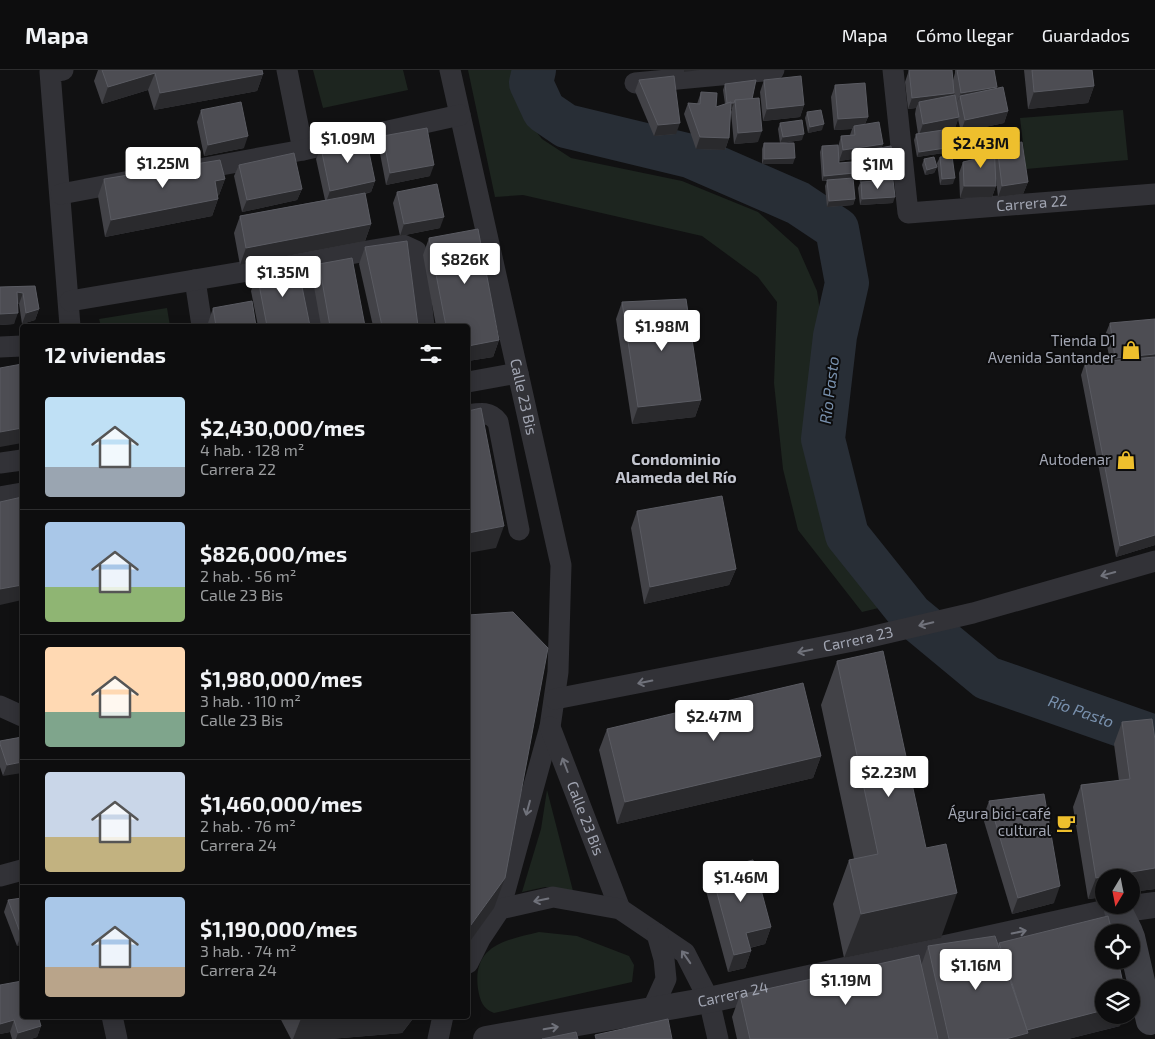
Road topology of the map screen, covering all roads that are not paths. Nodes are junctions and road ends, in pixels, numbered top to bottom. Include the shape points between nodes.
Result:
1 (63, 70) edge
2 (287, 70) edge
3 (450, 70) edge
4 (774, 70) edge
5 (893, 70) edge
6 (636, 83) dead end
7 (460, 116) junction
8 (303, 150) junction
9 (61, 194) junction
10 (1155, 194) edge
11 (302, 262) junction
12 (195, 280) junction
13 (70, 301) junction
14 (70, 324) edge
15 (202, 324) edge
16 (313, 324) edge
17 (424, 324) edge
18 (20, 346) edge
19 (0, 347) edge
20 (518, 373) junction
21 (470, 382) edge
22 (470, 415) edge
23 (20, 460) edge
24 (0, 463) edge
25 (20, 493) edge
26 (0, 497) edge
27 (519, 530) dead end
28 (1155, 561) edge
29 (555, 699) junction
30 (0, 706) edge
31 (20, 715) edge
32 (550, 727) junction
33 (20, 871) edge
34 (0, 876) edge
35 (1155, 905) edge
36 (500, 909) junction
37 (620, 909) junction
38 (1123, 921) edge
39 (656, 934) junction
40 (470, 959) edge
41 (1138, 969) edge
42 (709, 1000) junction
43 (652, 1010) junction
44 (113, 1019) edge
45 (442, 1019) edge
46 (1149, 1019) edge
47 (117, 1039) edge
48 (438, 1039) edge
49 (486, 1039) edge
50 (718, 1039) edge

1 - 9 street via 50,72
2 - 8 street
3 - 7 street, Calle 23 Bis
4 - 6 street
5 - 10 street, Carrera 22 via 908,213
7 - 8 street
7 - 20 street, Calle 23 Bis
8 - 9 street
9 - 13 street
11 - 12 street
11 - 16 street
11 - 17 street via 403,245 413,248 416,251
12 - 13 street
12 - 15 street
13 - 14 street
18 - 19 street
20 - 21 street
20 - 29 street, Calle 23 Bis via 561,566
22 - 27 street via 483,412 494,416 498,422
23 - 24 street
25 - 26 street
28 -> 29 street, Carrera 23 via 973,613 853,641
29 - 32 street, Calle 23 Bis
30 - 31 street
32 -> 36 street, Calle 23 Bis
37 -> 32 street, Calle 23 Bis
33 - 34 street
35 - 38 street, Carrera 24
37 -> 36 street via 553,897
36 - 40 street, Calle 23 Bis
37 - 39 street
42 -> 38 street, Carrera 24
42 -> 39 street via 685,953
39 - 43 street via 666,979
41 - 46 main road
42 - 43 street, Carrera 24
42 - 50 street
49 -> 43 street, Carrera 24
44 - 47 street
45 - 48 street

